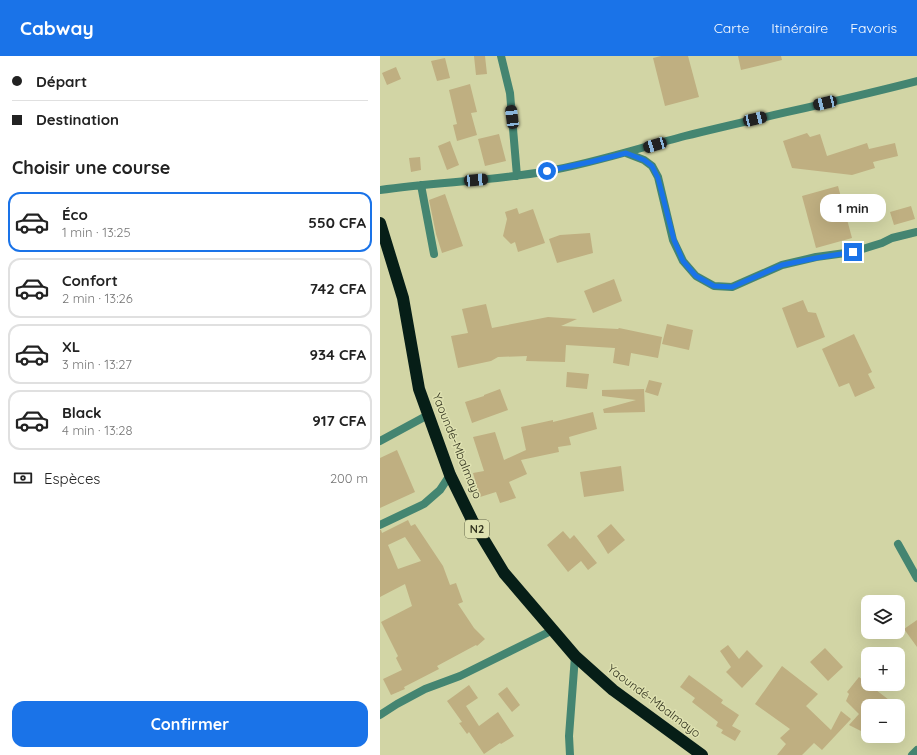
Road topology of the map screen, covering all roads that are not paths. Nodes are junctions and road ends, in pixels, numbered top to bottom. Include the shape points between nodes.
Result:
1 (503, 56) edge
2 (917, 81) edge
3 (626, 153) junction
4 (518, 176) junction
5 (420, 185) junction
6 (380, 190) edge
7 (380, 223) edge
8 (917, 232) edge
9 (434, 254) dead end
10 (428, 415) junction
11 (380, 441) edge
12 (450, 475) junction
13 (380, 525) edge
14 (898, 544) dead end
15 (917, 578) edge
16 (553, 630) junction
17 (575, 656) junction
18 (380, 715) edge
19 (917, 750) edge
20 (570, 755) edge
21 (702, 755) edge
22 (912, 755) edge

1 - 4 street via 510,93
2 - 3 street
3 - 4 street
3 - 8 street via 652,166 658,178 674,240 683,261 696,276 714,286 732,287 782,265 853,252
4 - 5 street
5 - 6 street
5 - 9 street
7 - 10 highway, Yaoundé-Mbalmayo / N2 via 403,298 419,389
10 - 11 street
10 - 12 highway, Yaoundé-Mbalmayo / N2
12 - 13 street via 440,490 424,504
12 - 16 highway, Yaoundé-Mbalmayo / N2 via 472,520 504,573
14 - 15 street
16 - 17 highway, Yaoundé-Mbalmayo / N2
16 - 18 street via 460,676 425,689
17 - 20 street via 568,736
17 - 21 highway, Yaoundé-Mbalmayo / N2 via 613,690
19 - 22 street

